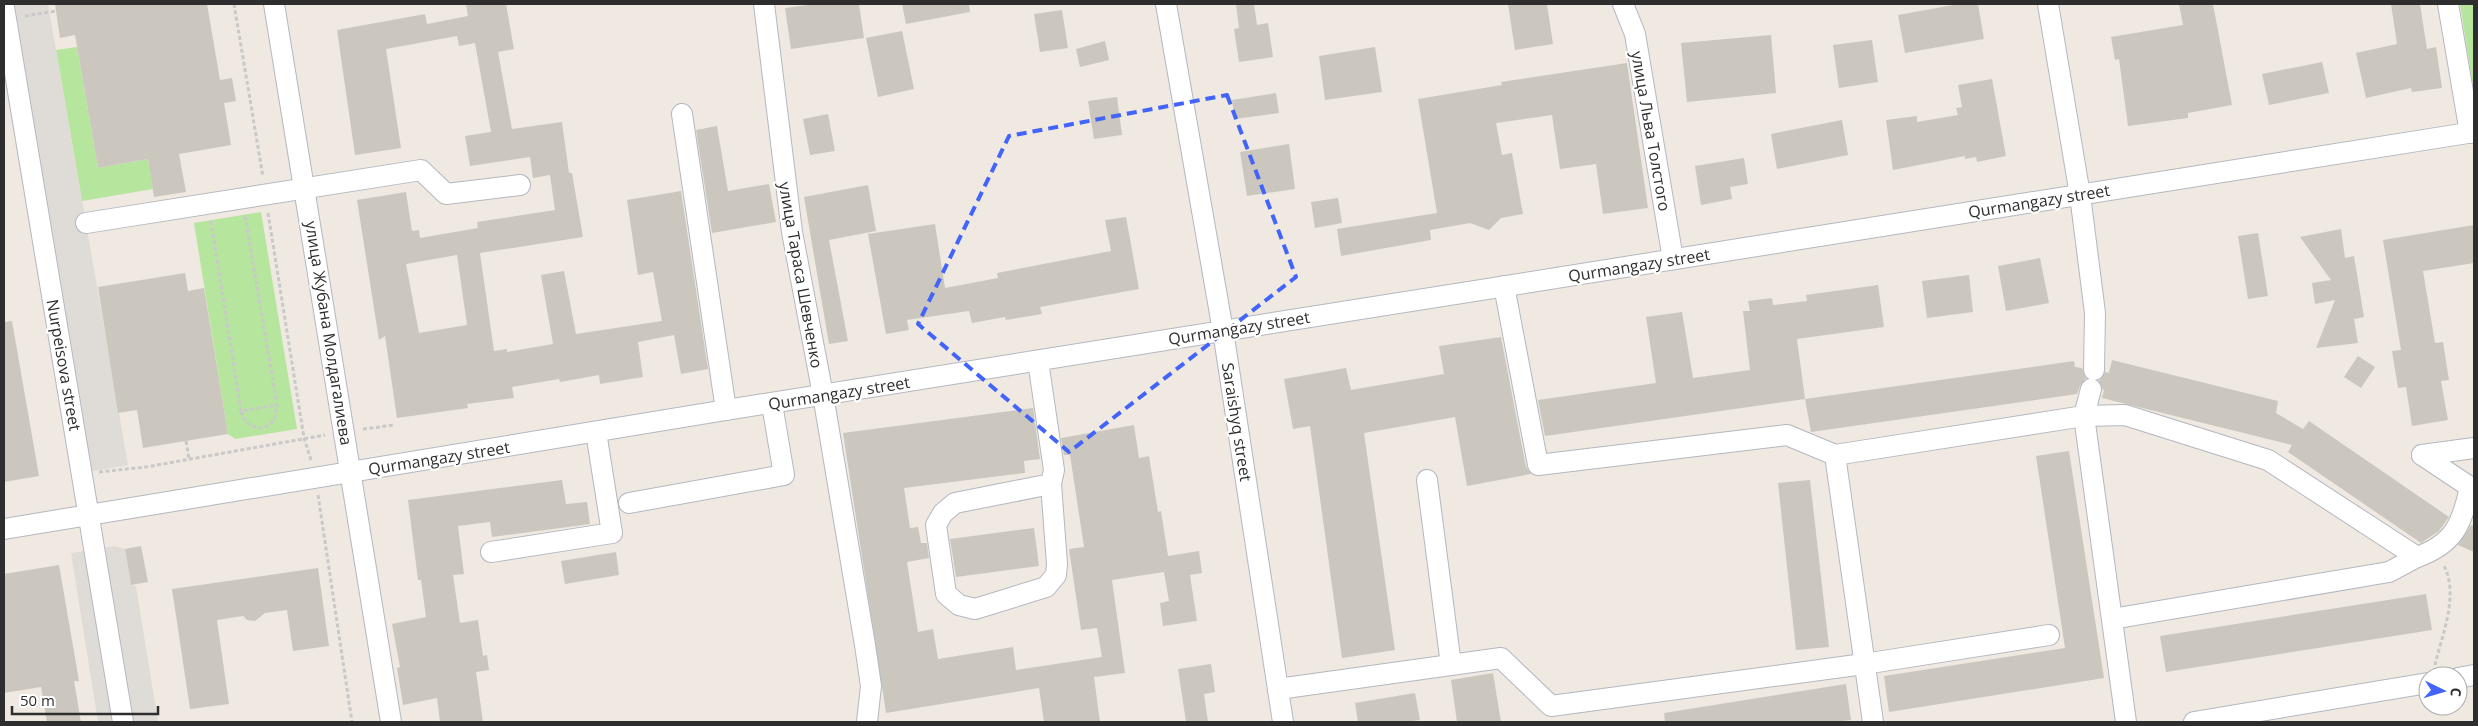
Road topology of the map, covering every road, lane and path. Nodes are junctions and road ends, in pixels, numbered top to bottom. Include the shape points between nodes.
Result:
1 (234, 4) edge
2 (274, 4) edge
3 (764, 4) edge
4 (1166, 4) edge
5 (1623, 4) edge
6 (2048, 4) edge
7 (2448, 4) edge
8 (56, 11) dead end
9 (5, 13) edge
10 (682, 114) dead end
11 (2472, 133) edge
12 (520, 185) dead end
13 (305, 188) junction
14 (265, 194) junction
15 (2080, 195) junction
16 (242, 198) junction
17 (208, 203) junction
18 (86, 223) dead end
19 (1673, 259) junction
20 (1504, 286) junction
21 (1223, 331) junction
22 (1038, 361) junction
23 (823, 395) junction
24 (772, 404) junction
25 (277, 406) junction
26 (726, 410) junction
27 (241, 411) junction
28 (2084, 416) junction
29 (395, 425) dead end
30 (345, 432) junction
31 (596, 432) junction
32 (304, 438) junction
33 (186, 441) dead end
34 (2474, 448) edge
35 (1835, 455) junction
36 (189, 458) junction
37 (82, 473) junction
38 (352, 473) junction
39 (316, 478) junction
40 (1427, 480) dead end
41 (1051, 484) junction
42 (2472, 488) edge
43 (629, 503) dead end
44 (89, 516) junction
45 (4, 529) edge
46 (491, 552) dead end
47 (2426, 554) junction
48 (2112, 619) junction
49 (2049, 635) dead end
50 (1864, 664) junction
51 (1451, 665) junction
52 (2433, 666) edge
53 (2418, 678) edge
54 (1278, 689) junction
55 (123, 722) edge
56 (352, 722) edge
57 (391, 722) edge
58 (867, 722) edge
59 (1284, 722) edge
60 (1873, 722) edge
61 (2126, 722) edge
62 (2202, 722) edge

1 - 14 path
2 - 13 street, улица Жубана Молдагалиева
3 - 23 street, улица Тараса Шевченко via 788,203 803,301
4 - 21 street, Saraishyq street
5 - 19 street, улица Льва Толстого via 1634,34
6 - 15 street
7 - 11 street
8 - 9 path
9 - 37 street, Nurpeisova street
10 - 26 street
11 - 15 street, Qurmangazy street
12 - 13 street via 446,194 421,170
13 - 14 street
13 - 30 street, улица Жубана Молдагалиева
14 - 16 street
14 - 32 path
15 - 19 street, Qurmangazy street
15 - 28 street via 2095,313 2093,380
16 - 17 street
16 - 25 path
17 - 18 street
17 - 27 path
19 - 20 street, Qurmangazy street
20 - 21 street, Qurmangazy street
20 - 35 street via 1538,465 1787,435
21 - 22 street, Qurmangazy street
21 - 54 street, Saraishyq street
22 - 23 street, Qurmangazy street
22 - 41 street via 1054,470
23 - 24 street, Qurmangazy street
23 - 58 street, улица Тараса Шевченко via 866,653 870,686
24 - 26 street, Qurmangazy street
24 - 43 street via 784,476
25 - 27 path
25 - 27 path via 274,421 264,428 249,425
26 - 31 street, Qurmangazy street
28 - 35 street
28 - 47 street via 2125,415 2268,460
28 - 48 street
29 - 30 path
30 - 32 path
30 - 38 street, улица Жубана Молдагалиева
31 - 38 street, Qurmangazy street
31 - 46 street via 612,533
32 - 36 path
32 - 39 path
33 - 36 path
34 - 42 street via 2422,455
35 - 50 street
36 - 37 path via 146,467
37 - 44 street, Nurpeisova street
38 - 39 street, Qurmangazy street
38 - 57 street, улица Жубана Молдагалиева
39 - 44 street, Qurmangazy street
39 - 56 path
40 - 51 street
41 - 41 street via 1057,564 1056,575 1046,587 975,609 959,605 946,594 936,525 943,513 954,502
42 - 47 street via 2449,540
44 - 45 street, Qurmangazy street
44 - 55 street, Nurpeisova street
47 - 48 street via 2390,572
47 - 52 path via 2446,571 2450,599
48 - 61 street
49 - 50 street
50 - 51 street via 1552,706 1502,658
50 - 60 street
51 - 54 street
53 - 62 street
54 - 59 street, Saraishyq street

